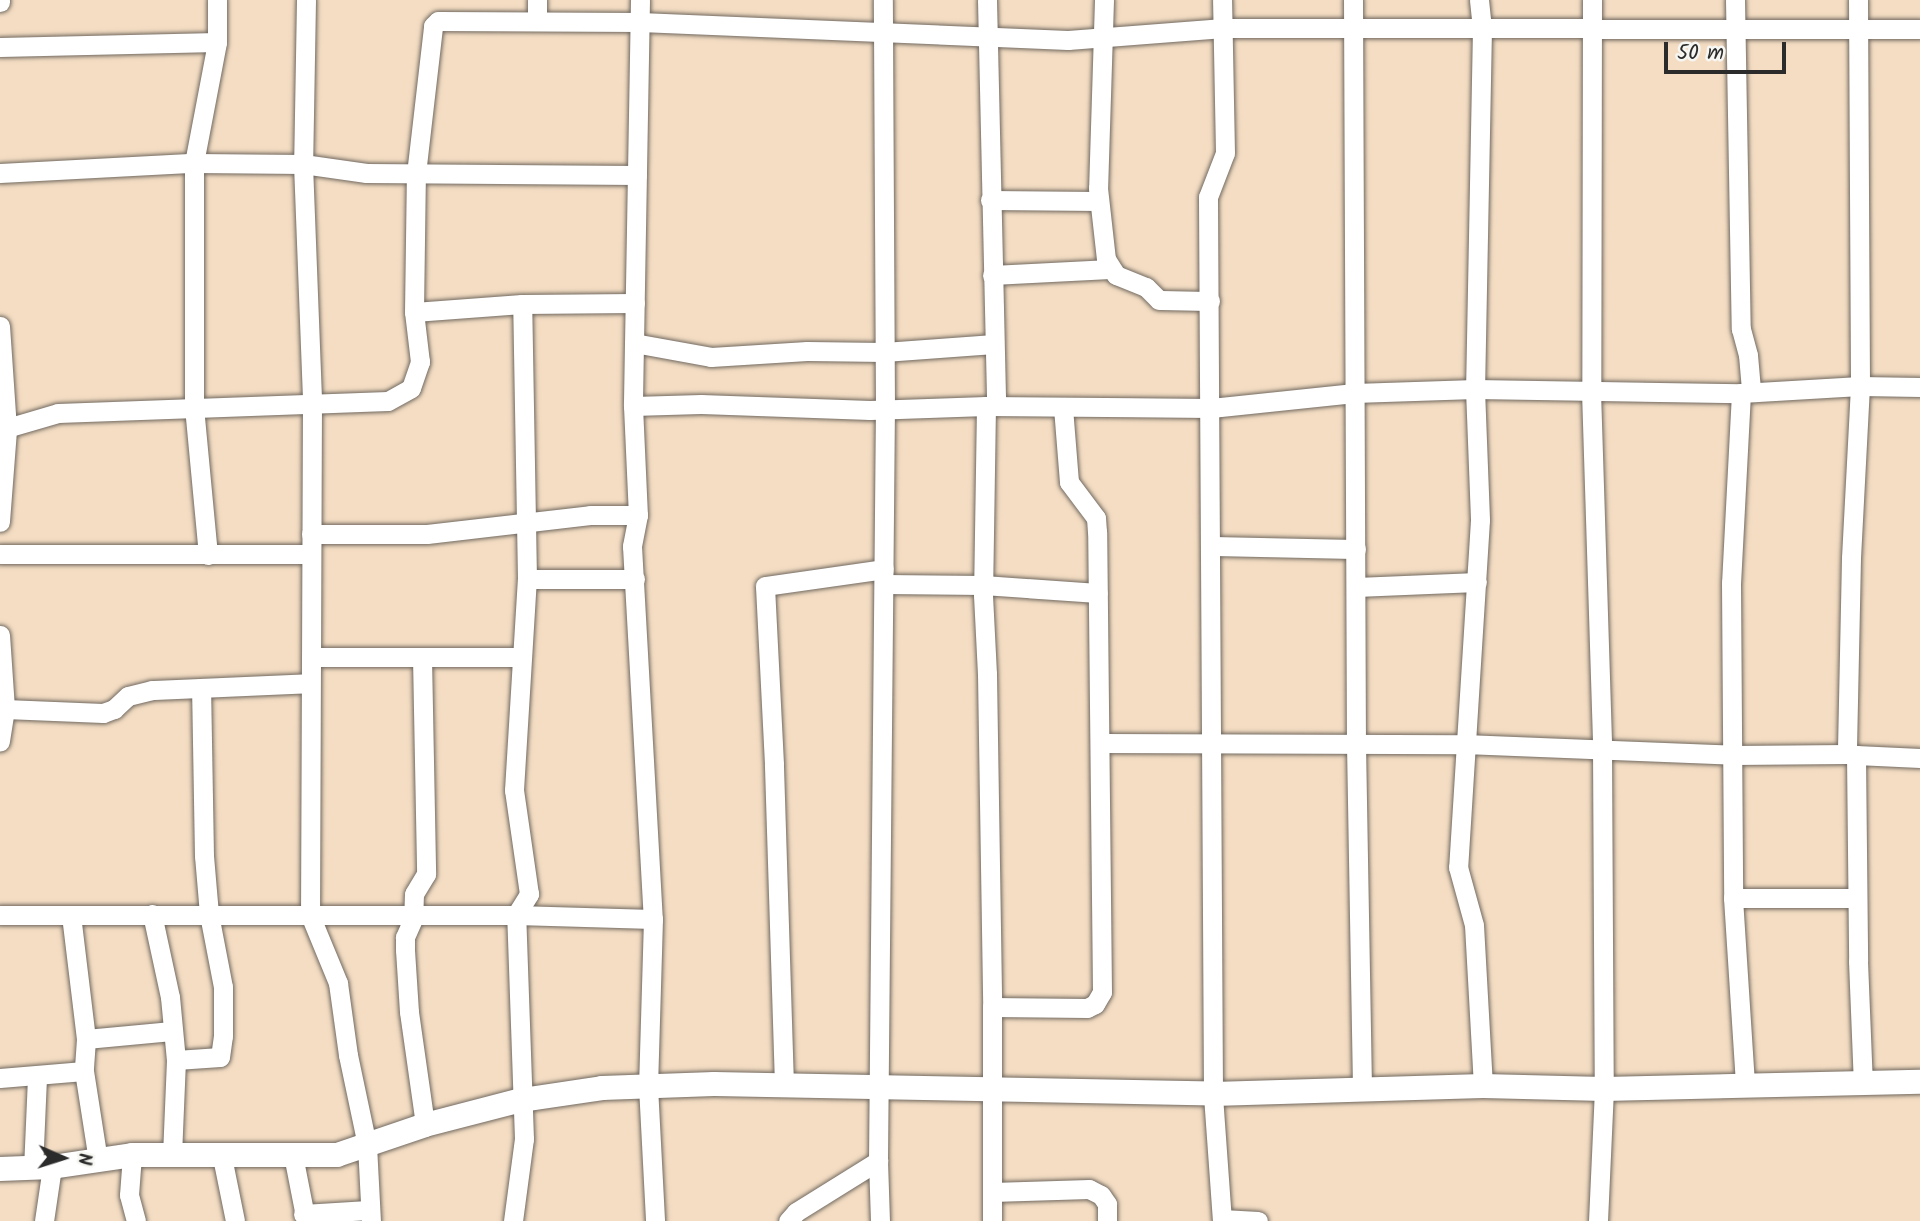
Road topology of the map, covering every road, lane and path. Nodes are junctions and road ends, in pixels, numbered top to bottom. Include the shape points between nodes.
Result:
1 (217, 0) edge
2 (306, 0) edge
3 (537, 0) edge
4 (640, 0) edge
5 (883, 0) edge
6 (986, 0) edge
7 (1104, 0) edge
8 (1223, 0) edge
9 (1353, 0) edge
10 (1479, 0) edge
11 (1592, 0) edge
12 (1735, 0) edge
13 (1858, 0) edge
14 (537, 22) junction
15 (640, 22) junction
16 (1224, 28) junction
17 (1353, 28) junction
18 (1482, 28) junction
19 (1592, 28) junction
20 (1858, 28) junction
21 (1920, 29) edge
22 (882, 30) junction
23 (1735, 31) junction
24 (986, 36) junction
25 (1104, 37) junction
26 (217, 42) junction
27 (0, 47) edge
28 (194, 163) junction
29 (303, 164) junction
30 (0, 173) edge
31 (416, 174) junction
32 (637, 175) junction
33 (990, 200) junction
34 (1098, 201) junction
35 (1110, 269) junction
36 (992, 275) junction
37 (1210, 301) junction
38 (635, 303) junction
39 (522, 304) junction
40 (414, 313) junction
41 (0, 326) edge
42 (634, 343) junction
43 (994, 344) junction
44 (884, 352) junction
45 (1860, 386) junction
46 (1920, 387) edge
47 (1475, 388) junction
48 (1591, 391) junction
49 (1354, 393) junction
50 (1746, 393) junction
51 (312, 402) junction
52 (633, 406) junction
53 (991, 406) junction
54 (194, 407) junction
55 (1063, 407) junction
56 (1211, 408) junction
57 (885, 409) junction
58 (4, 430) edge
59 (638, 515) junction
60 (0, 522) edge
61 (524, 522) junction
62 (311, 534) junction
63 (1211, 546) junction
64 (1356, 549) junction
65 (0, 554) edge
66 (311, 554) junction
67 (208, 555) junction
68 (884, 577) junction
69 (527, 579) junction
70 (635, 579) junction
71 (1477, 582) junction
72 (983, 585) junction
73 (1356, 587) junction
74 (1098, 593) junction
75 (0, 635) edge
76 (311, 657) junction
77 (422, 657) junction
78 (521, 657) junction
79 (310, 683) junction
80 (201, 688) junction
81 (5, 709) junction
82 (0, 742) edge
83 (1101, 743) junction
84 (1212, 744) junction
85 (1356, 744) junction
86 (1464, 744) junction
87 (1602, 747) junction
88 (1734, 755) junction
89 (1852, 755) junction
90 (1920, 758) edge
91 (1733, 898) junction
92 (1857, 898) junction
93 (152, 914) junction
94 (209, 914) junction
95 (0, 915) edge
96 (71, 915) junction
97 (310, 915) junction
98 (516, 915) junction
99 (413, 916) junction
100 (653, 919) junction
101 (992, 1007) junction
102 (172, 1031) junction
103 (86, 1039) junction
104 (176, 1060) junction
105 (84, 1071) junction
106 (37, 1077) junction
107 (0, 1078) edge
108 (1920, 1082) edge
109 (1863, 1084) junction
110 (784, 1085) junction
111 (1745, 1085) junction
112 (648, 1086) junction
113 (1483, 1086) junction
114 (880, 1087) junction
115 (1604, 1089) junction
116 (993, 1090) junction
117 (1362, 1091) junction
118 (1213, 1094) junction
119 (522, 1100) junction
120 (425, 1125) junction
121 (367, 1145) junction
122 (132, 1155) junction
123 (172, 1156) junction
124 (293, 1156) junction
125 (222, 1157) junction
126 (98, 1160) junction
127 (878, 1161) junction
128 (43, 1168) junction
129 (0, 1169) edge
130 (992, 1192) junction
131 (370, 1215) edge
132 (305, 1218) edge
133 (1222, 1220) edge
134 (44, 1221) edge
135 (136, 1221) edge
136 (235, 1221) edge
137 (513, 1221) edge
138 (655, 1221) edge
139 (788, 1221) edge
140 (880, 1221) edge
141 (992, 1221) edge
142 (1107, 1221) edge
143 (1258, 1221) edge
144 (1593, 1221) edge

1 - 26 street
2 - 29 street
3 - 14 street
4 - 15 street
5 - 22 street
6 - 24 street
7 - 25 street
8 - 16 street
9 - 17 street
10 - 18 street
11 - 19 street
12 - 23 street
13 - 20 street
14 - 15 street
14 - 31 street via 435,23
15 - 22 street
15 - 32 street
16 - 17 street
16 - 25 street
16 - 37 street via 1225,153 1208,191
17 - 18 street
17 - 49 street
18 - 19 street
18 - 47 street
19 - 23 street
19 - 48 street
20 - 21 street
20 - 23 street
20 - 45 street
22 - 24 street
22 - 44 street
23 - 50 street
24 - 25 street
24 - 33 street
25 - 34 street
26 - 27 street
26 - 28 street
28 - 29 street
28 - 30 street
28 - 54 street
29 - 31 street
29 - 51 street
31 - 32 street
31 - 40 street
32 - 38 street
33 - 34 street
33 - 36 street
34 - 35 street
35 - 36 street
35 - 37 street via 1159,300
36 - 43 street
37 - 56 street
38 - 39 street
38 - 42 street
39 - 40 street
39 - 61 street
40 - 51 street via 419,372 404,394 387,401
41 - 58 street
42 - 44 street via 702,357
42 - 52 street
43 - 44 street
43 - 53 street
44 - 57 street
45 - 46 street
45 - 50 street
45 - 89 street via 1851,558
47 - 48 street
47 - 49 street
47 - 71 street via 1480,520
48 - 50 street
48 - 87 street
49 - 56 street
49 - 64 street
50 - 88 street via 1731,583
51 - 54 street
51 - 62 street
52 - 57 street
52 - 59 street
53 - 55 street
53 - 57 street
53 - 72 street
54 - 58 street via 58,413
54 - 67 street
55 - 56 street
55 - 74 street via 1069,482 1096,518
56 - 63 street
57 - 68 street
58 - 60 street
59 - 61 street
59 - 70 street via 632,546
61 - 62 street via 427,534
61 - 69 street
62 - 66 street
63 - 64 street
63 - 84 street
64 - 73 street
65 - 67 street
66 - 67 street
66 - 76 street
68 - 72 street
68 - 110 street via 765,586
68 - 114 street
69 - 70 street
69 - 78 street
70 - 100 street
71 - 73 street
71 - 86 street
72 - 74 street
72 - 101 street
73 - 85 street
74 - 83 street
75 - 81 street
76 - 77 street
76 - 79 street
77 - 78 street
77 - 99 street via 426,874 414,894
78 - 98 street via 514,790 529,894
79 - 80 street
79 - 97 street
80 - 81 street via 137,693 103,713
80 - 94 street
81 - 82 street
83 - 84 street
83 - 101 street via 1101,996 1087,1008
84 - 85 street
84 - 118 street
85 - 86 street
85 - 117 street
86 - 87 street
86 - 113 street via 1458,867 1474,926
87 - 88 street
87 - 115 street
88 - 89 street
88 - 91 street
89 - 90 street
89 - 92 street
91 - 92 street
91 - 111 street
92 - 109 street
93 - 94 street
93 - 96 street
93 - 102 street via 170,997
94 - 97 street
94 - 104 street via 223,987 220,1057
95 - 96 street
96 - 103 street
97 - 99 street
97 - 121 street via 338,983
98 - 99 street
98 - 100 street
98 - 119 street
99 - 120 street via 405,950
100 - 112 street
101 - 116 street
102 - 103 street
102 - 104 street
103 - 105 street
104 - 123 street
105 - 106 street
105 - 126 street
106 - 107 street
106 - 128 street
108 - 109 street
109 - 111 street
110 - 112 street
110 - 114 street
111 - 115 street
112 - 119 street
112 - 138 street
113 - 115 street
113 - 117 street
114 - 116 street
114 - 127 street
115 - 144 street
116 - 118 street
116 - 130 street
117 - 118 street
118 - 133 street
119 - 120 street
119 - 137 street via 523,1160
120 - 121 street
121 - 124 street via 337,1155
121 - 131 street
122 - 123 street
122 - 126 street
122 - 135 street via 129,1195
123 - 125 street
124 - 125 street
124 - 132 street
125 - 136 street
126 - 128 street
127 - 139 street
127 - 140 street
128 - 129 street
128 - 134 street
130 - 141 street
130 - 142 street via 1089,1189 1107,1204
131 - 132 street
133 - 143 street

